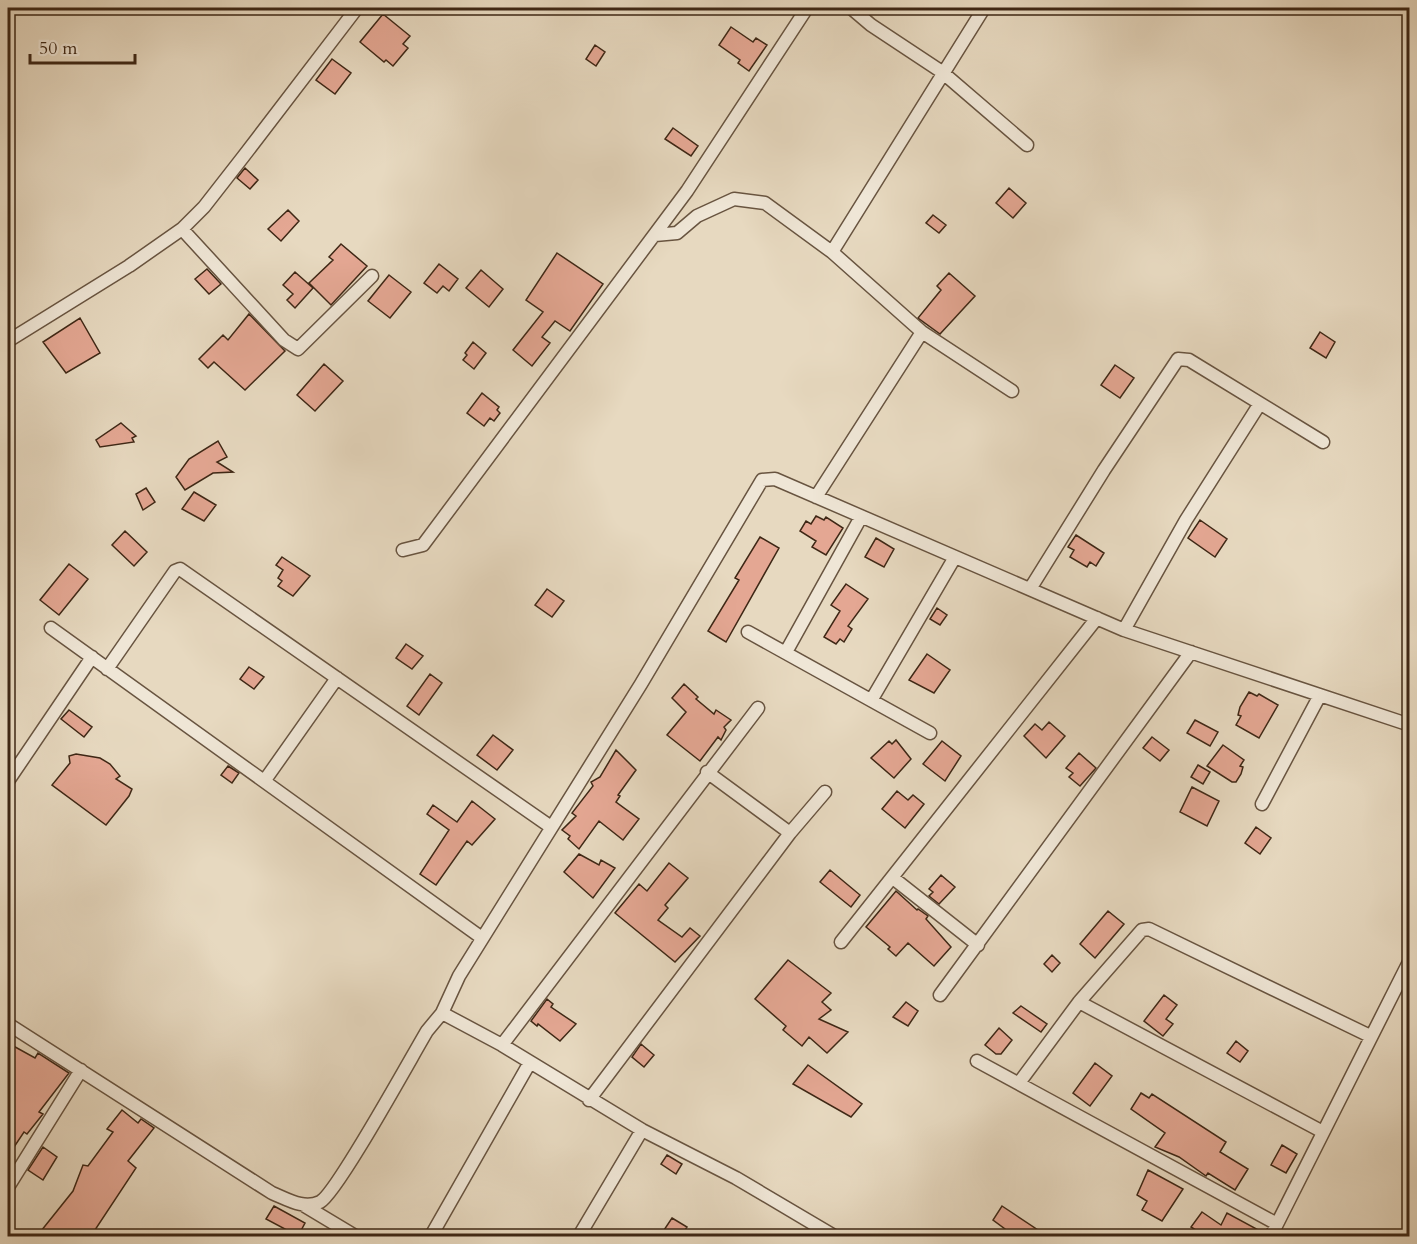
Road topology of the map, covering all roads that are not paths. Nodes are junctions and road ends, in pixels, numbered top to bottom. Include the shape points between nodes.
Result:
1 (357, 8) edge
2 (807, 8) edge
3 (851, 8) edge
4 (984, 8) edge
5 (942, 72) junction
6 (1027, 145) dead end
7 (182, 229) junction
8 (655, 235) junction
9 (832, 252) junction
10 (372, 276) dead end
11 (922, 332) junction
12 (9, 338) edge
13 (1012, 391) dead end
14 (1259, 405) junction
15 (1323, 442) dead end
16 (816, 497) junction
17 (861, 517) junction
18 (403, 550) dead end
19 (955, 557) junction
20 (1030, 589) junction
21 (1097, 618) junction
22 (51, 628) dead end
23 (1124, 630) junction
24 (748, 632) dead end
25 (786, 652) junction
26 (1191, 652) junction
27 (92, 657) junction
28 (107, 669) junction
29 (337, 678) junction
30 (1320, 695) junction
31 (872, 699) junction
32 (758, 708) dead end
33 (1410, 725) edge
34 (930, 733) dead end
35 (707, 772) junction
36 (265, 780) junction
37 (8, 781) edge
38 (825, 792) dead end
39 (1262, 804) dead end
40 (551, 827) junction
41 (790, 833) junction
42 (893, 878) junction
43 (482, 938) junction
44 (841, 942) dead end
45 (978, 945) junction
46 (1410, 960) edge
47 (940, 995) dead end
48 (1079, 1002) junction
49 (442, 1013) junction
50 (8, 1024) edge
51 (1370, 1036) junction
52 (502, 1046) junction
53 (977, 1061) dead end
54 (529, 1064) junction
55 (81, 1070) junction
56 (1019, 1083) junction
57 (589, 1100) junction
58 (642, 1130) junction
59 (1323, 1132) junction
60 (8, 1187) edge
61 (305, 1206) junction
62 (1277, 1224) junction
63 (355, 1236) edge
64 (431, 1236) edge
65 (579, 1236) edge
66 (834, 1236) edge
67 (1271, 1236) edge

1 - 7 street via 204,207
2 - 8 street
3 - 5 street via 871,26
4 - 5 street
5 - 6 street
5 - 9 street
7 - 10 street via 284,340 297,349
7 - 12 street via 129,267
8 - 9 street via 671,236 714,208 734,199 749,199 765,203
8 - 18 street via 423,545
9 - 11 street
11 - 13 street
11 - 16 street
14 - 15 street
14 - 20 street via 1189,360 1178,359
14 - 23 street via 1186,520
16 - 17 street
16 - 40 street via 775,479 762,480
17 - 19 street
17 - 25 street
19 - 20 street
19 - 31 street
20 - 21 street
21 - 23 street
21 - 42 street
22 - 27 street
23 - 26 street
24 - 25 street
25 - 31 street
26 - 30 street
26 - 45 street
27 - 28 street
27 - 37 street
28 - 29 street via 180,569
28 - 36 street
29 - 36 street
29 - 40 street
30 - 33 street
30 - 39 street
31 - 34 street
32 - 35 street
35 - 41 street
35 - 52 street
36 - 43 street
38 - 41 street
40 - 43 street
41 - 57 street
42 - 44 street
42 - 45 street
43 - 49 street
45 - 47 street
46 - 51 street
48 - 51 street via 1149,928
48 - 56 street
48 - 59 street
49 - 52 street
49 - 61 street via 427,1030 321,1202
50 - 55 street
51 - 59 street
52 - 54 street
53 - 56 street
54 - 57 street
54 - 64 street
55 - 60 street
55 - 61 street via 272,1193
56 - 62 street
57 - 58 street
58 - 65 street
58 - 66 street via 736,1178
59 - 62 street
61 - 63 street
62 - 67 street

